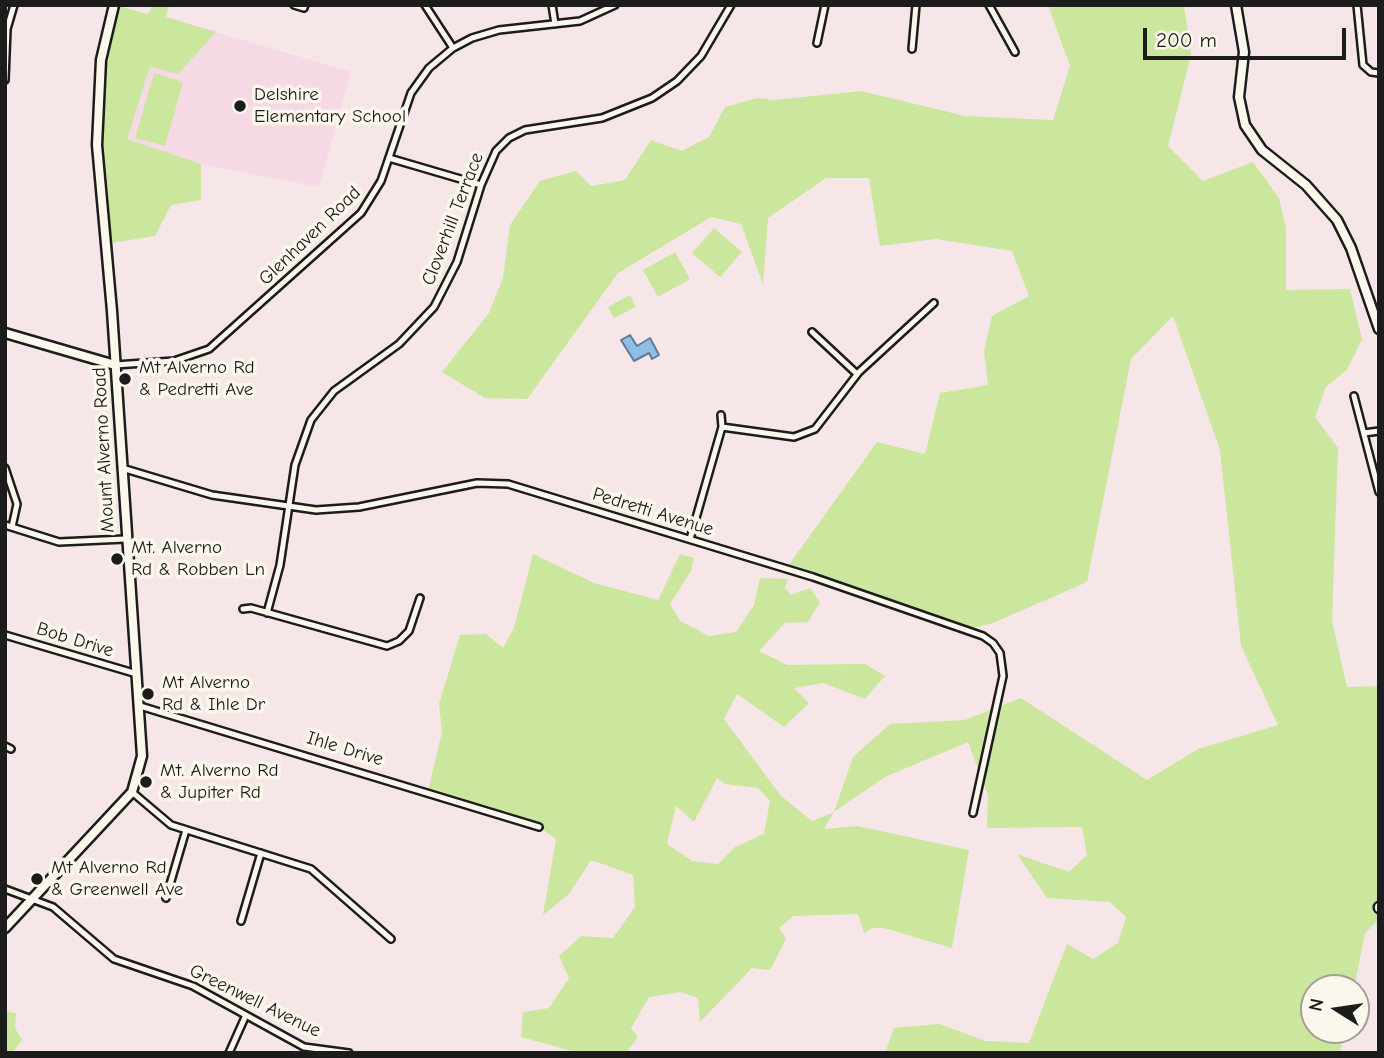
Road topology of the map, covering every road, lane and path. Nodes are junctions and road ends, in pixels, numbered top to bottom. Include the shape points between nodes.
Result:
1 (14, 5) edge
2 (114, 5) edge
3 (294, 5) edge
4 (305, 5) edge
5 (425, 5) edge
6 (552, 5) edge
7 (615, 5) edge
8 (731, 5) edge
9 (825, 5) edge
10 (916, 5) edge
11 (989, 5) edge
12 (1236, 5) edge
13 (1357, 5) edge
14 (555, 24) junction
15 (817, 44) dead end
16 (453, 48) junction
17 (912, 49) dead end
18 (1015, 52) dead end
19 (1379, 73) edge
20 (5, 79) edge
21 (389, 158) junction
22 (481, 185) junction
23 (934, 303) dead end
24 (1379, 329) edge
25 (812, 332) dead end
26 (5, 333) edge
27 (115, 365) junction
28 (857, 374) junction
29 (1354, 396) dead end
30 (721, 415) dead end
31 (722, 427) junction
32 (1379, 431) edge
33 (1364, 433) junction
34 (5, 468) edge
35 (122, 468) junction
36 (1379, 492) edge
37 (289, 505) junction
38 (8, 526) edge
39 (125, 539) junction
40 (690, 539) junction
41 (420, 598) dead end
42 (243, 609) dead end
43 (267, 613) junction
44 (5, 635) edge
45 (137, 674) junction
46 (141, 706) junction
47 (132, 792) junction
48 (973, 813) dead end
49 (539, 827) dead end
50 (186, 830) junction
51 (261, 853) junction
52 (5, 889) edge
53 (34, 898) junction
54 (166, 898) dead end
55 (241, 921) dead end
56 (5, 928) edge
57 (391, 939) dead end
58 (246, 1016) junction
59 (229, 1053) edge
60 (349, 1053) edge

1 - 20 street via 7,29
2 - 27 street, Mount Alverno Road via 101,60 97,145
3 - 4 street
5 - 16 street
6 - 14 street
7 - 14 street, Glenhaven Road via 592,18
8 - 22 street, Cloverhill Terrace via 701,56 665,90 602,118 517,133 496,151
9 - 15 street
10 - 17 street
11 - 18 street
12 - 24 street via 1244,52 1239,97 1245,125 1262,150 1311,190 1337,220
13 - 19 street via 1363,65
14 - 16 street, Glenhaven Road via 484,34
16 - 21 street, Glenhaven Road via 429,68 411,93
21 - 22 street
21 - 27 street, Glenhaven Road via 376,193 361,214 219,342 186,359
22 - 37 street, Cloverhill Terrace via 457,262 434,307 400,344 334,391 311,420 295,465
23 - 28 street
25 - 28 street
26 - 27 street
27 - 35 street, Mount Alverno Road
28 - 31 street via 815,429 794,437
29 - 33 street
30 - 31 street
31 - 40 street
32 - 33 street
33 - 36 street
34 - 38 street via 17,503
35 - 37 street, Pedretti Avenue via 212,495
35 - 39 street, Mount Alverno Road
37 - 40 street, Pedretti Avenue via 341,509 477,483 499,483
37 - 43 street, Cloverhill Terrace
38 - 39 street via 59,542
39 - 45 street, Mount Alverno Road
40 - 48 street, Pedretti Avenue via 813,577 993,643 1002,660 1003,676
41 - 43 street via 409,631 387,646
42 - 43 street
44 - 45 street, Bob Drive
45 - 46 street, Mount Alverno Road
46 - 47 street, Mount Alverno Road via 142,756
46 - 49 street, Ihle Drive
47 - 50 street via 163,820
47 - 53 street, Mount Alverno Road
50 - 51 street
50 - 54 street
51 - 55 street
51 - 57 street via 318,874
52 - 53 street, Greenwell Avenue
53 - 56 street, Mount Alverno Road
53 - 58 street, Greenwell Avenue via 53,907 114,959 193,986
58 - 59 street
58 - 60 street, Greenwell Avenue via 304,1047

